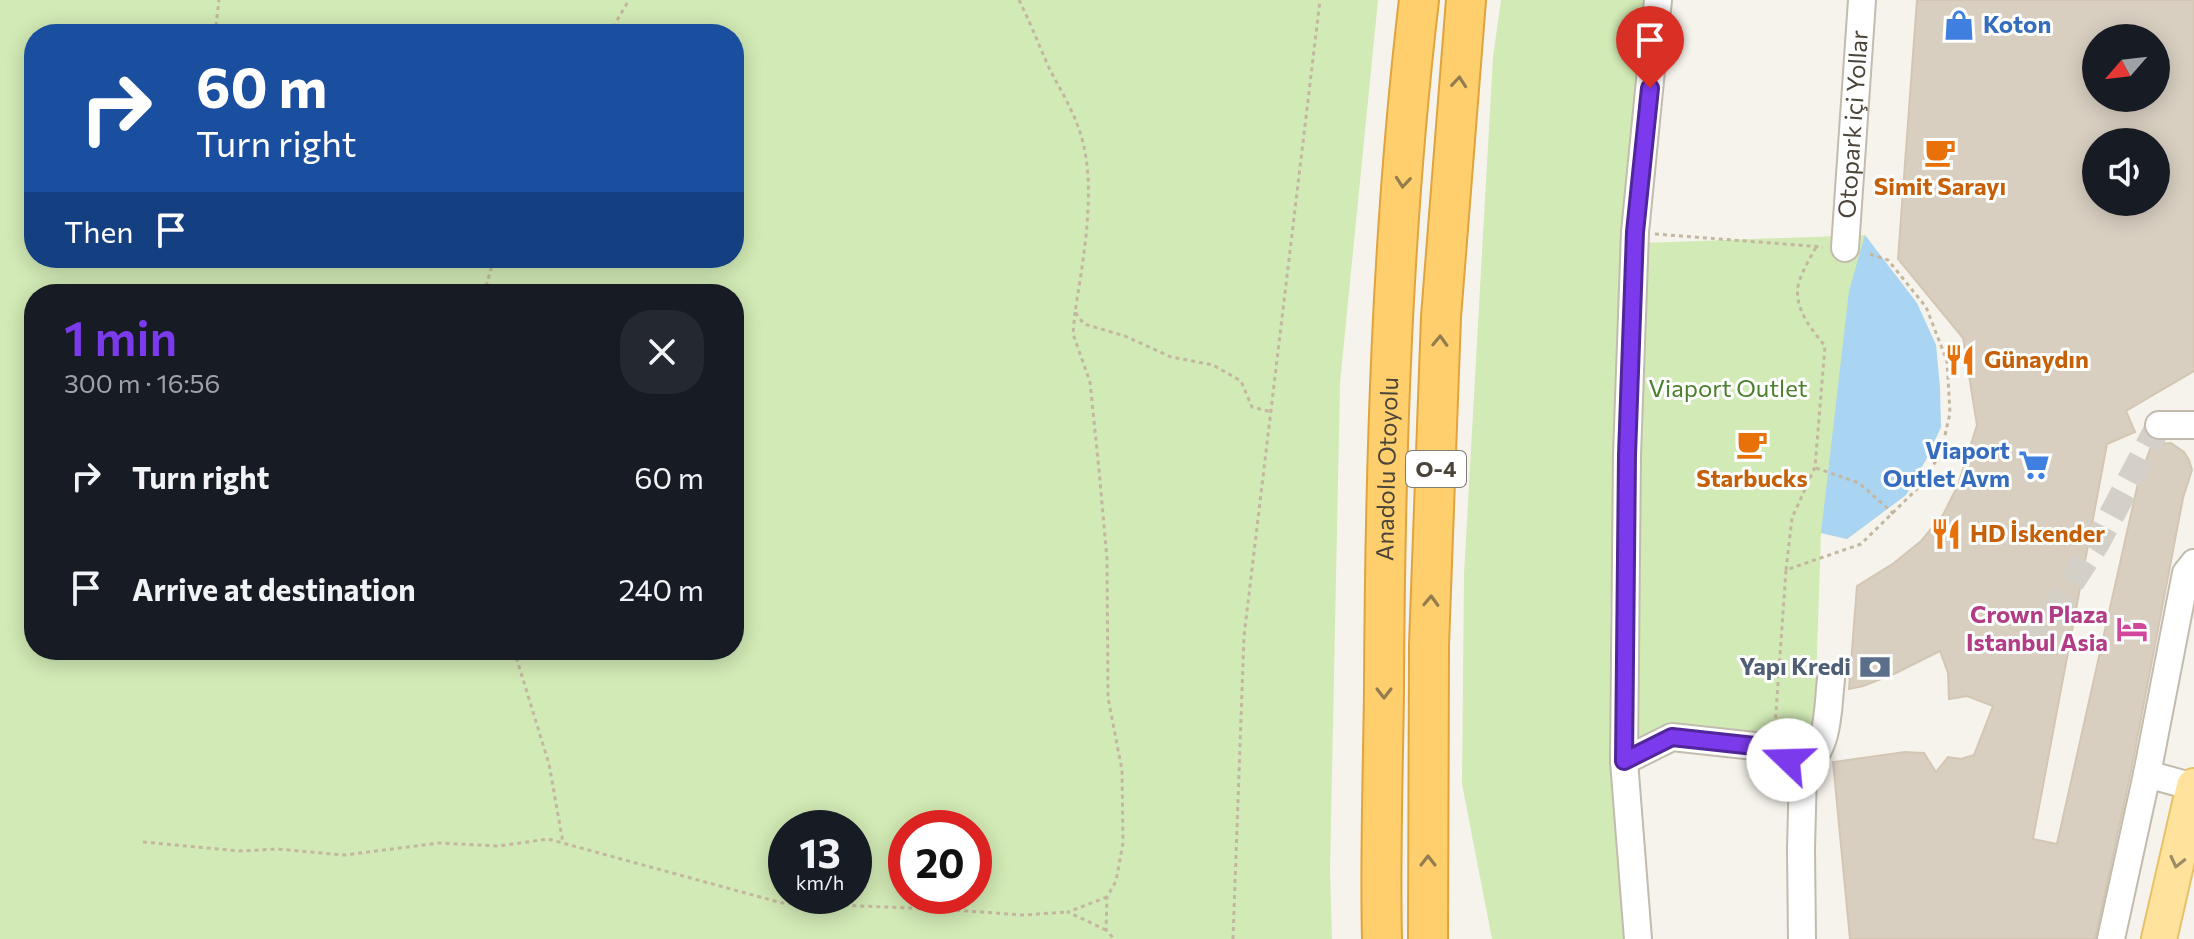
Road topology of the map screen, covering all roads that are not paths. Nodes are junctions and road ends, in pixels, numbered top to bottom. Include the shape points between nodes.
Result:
1 (1417, 0) edge
2 (1466, 0) edge
3 (1658, 0) edge
4 (1862, 0) edge
5 (1845, 248) road end
6 (2159, 425) dead end
7 (2194, 425) edge
8 (2194, 563) edge
9 (1831, 679) dead end
10 (1624, 761) junction
11 (1803, 771) junction
12 (2147, 774) junction
13 (2194, 787) edge
14 (1382, 939) edge
15 (1428, 939) edge
16 (1638, 939) edge
17 (1802, 939) edge
18 (2111, 939) edge
19 (2159, 939) edge

1 -> 14 highway, Anadolu Otoyolu / O-4 via 1399,228 1385,562
15 -> 2 highway, Anadolu Otoyolu / O-4 via 1429,645 1441,317
3 - 10 lane via 1635,232
4 - 5 lane, Otopark içi Yollar
6 - 7 lane
8 - 12 lane via 2186,573
9 - 11 lane via 1824,741
10 - 11 lane via 1672,737 1773,748
10 - 16 lane
11 - 17 lane
12 - 13 lane
12 - 18 lane
13 -> 19 main road

